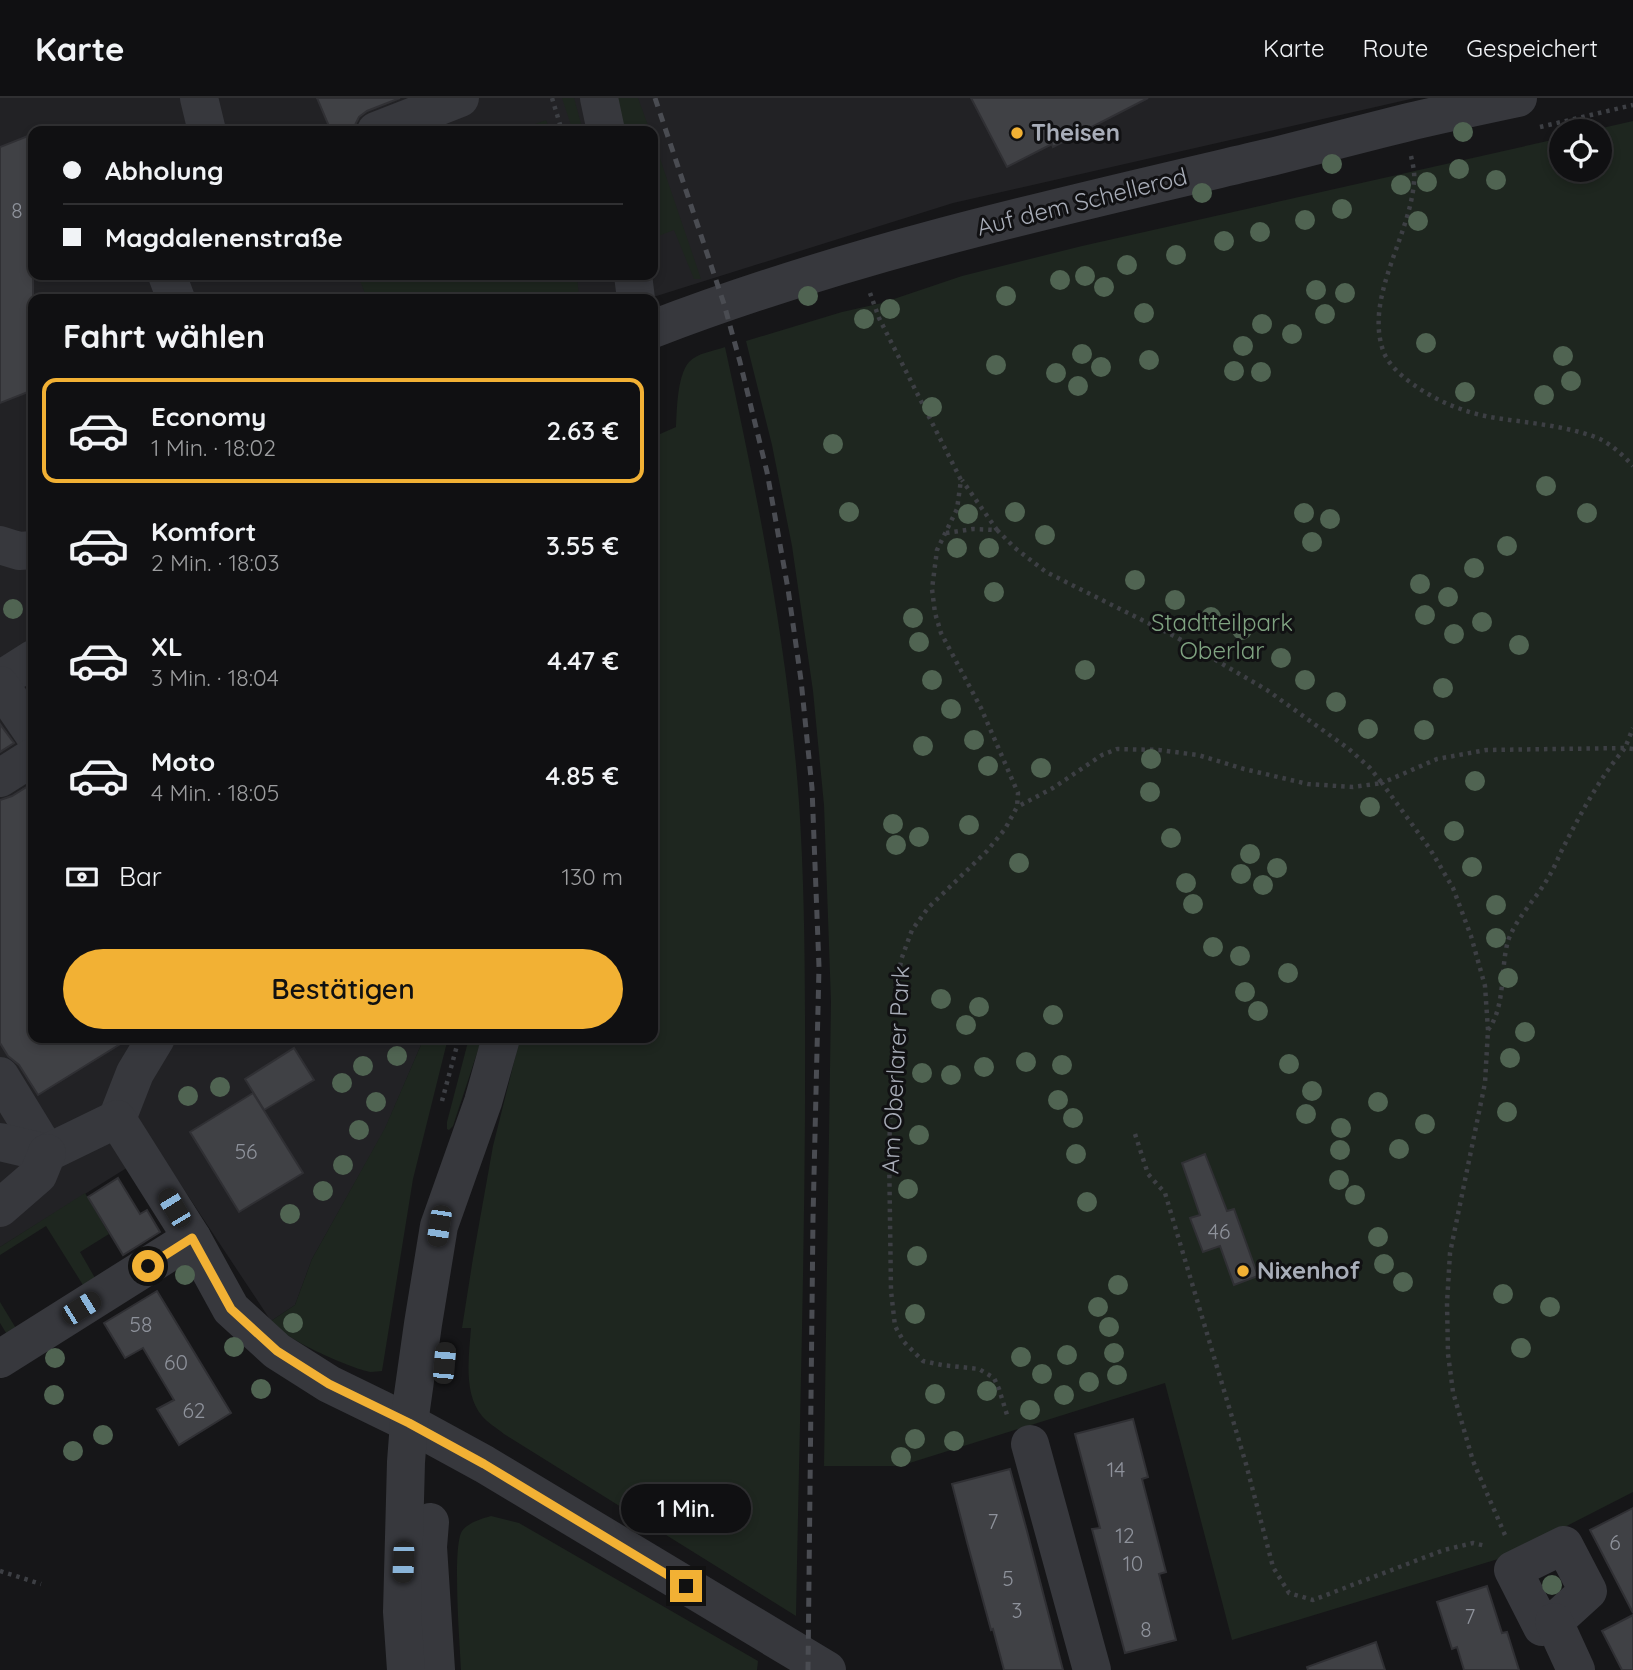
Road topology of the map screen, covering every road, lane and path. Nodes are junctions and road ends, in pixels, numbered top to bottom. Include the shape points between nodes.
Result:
1 (198, 98) edge
2 (460, 98) edge
3 (552, 98) edge
4 (599, 98) edge
5 (1518, 98) edge
6 (1397, 111) edge
7 (206, 126) edge
8 (389, 126) edge
9 (560, 126) edge
10 (605, 126) edge
11 (859, 260) junction
12 (658, 327) edge
13 (1633, 466) edge
14 (961, 480) junction
15 (997, 530) junction
16 (946, 533) junction
17 (0, 545) edge
18 (28, 550) edge
19 (28, 662) edge
20 (0, 680) edge
21 (0, 685) edge
22 (28, 726) edge
23 (1633, 729) edge
24 (1625, 747) junction
25 (1633, 749) edge
26 (28, 761) edge
27 (0, 778) edge
28 (1382, 783) junction
29 (1017, 807) junction
30 (1488, 1030) junction
31 (153, 1043) edge
32 (500, 1043) edge
33 (0, 1076) edge
34 (117, 1119) junction
35 (1135, 1134) dead end
36 (0, 1142) edge
37 (47, 1153) junction
38 (0, 1208) edge
39 (192, 1238) junction
40 (0, 1359) edge
41 (422, 1430) junction
42 (1030, 1444) joint
43 (1519, 1564) junction
44 (0, 1572) edge
45 (41, 1584) dead end
46 (1553, 1622) junction
47 (406, 1670) edge
48 (436, 1670) edge
49 (827, 1670) edge
50 (1092, 1670) edge
51 (1576, 1670) edge

1 - 7 street
2 - 8 street
3 - 9 path
4 - 10 street
5 - 6 street, Auf dem Schellerod
6 - 11 street, Auf dem Schellerod via 1272,156
6 - 13 path via 1415,173 1380,305 1378,330 1385,355 1407,380 1437,401 1488,416 1578,432 1602,440
11 - 12 street, Auf dem Schellerod
11 - 14 path via 878,318
14 - 15 path
14 - 16 path via 957,509
15 - 16 path
15 - 28 path via 1046,572 1176,637 1267,690 1349,749
16 - 29 path via 934,568 935,613 1002,752 1018,793
17 - 18 street
19 - 20 street
21 - 22 street
23 - 24 path
24 - 25 path
24 - 28 path via 1486,750 1437,758
24 - 30 path via 1508,942 1502,989
26 - 27 street
28 - 29 path via 1353,787 1308,784 1198,755 1117,749
28 - 30 path via 1453,888 1485,986
29 - 42 path, Am Oberlarer Park via 987,851 928,908 912,930 901,960 890,1123 889,1233 892,1311 904,1342 923,1361 979,1369 994,1378 1012,1430
30 - 43 path via 1485,1083 1450,1253 1448,1354 1452,1392 1474,1461
31 - 34 street
32 - 41 street via 483,1102 453,1264 441,1387
33 - 37 street
34 - 37 street
34 - 39 street
35 - 43 path via 1149,1174 1165,1193 1273,1567 1289,1592 1313,1600 1474,1542
36 - 37 street
37 - 38 street via 38,1175
39 - 40 street
39 - 41 street via 231,1309 277,1351 329,1384
41 - 47 street via 406,1462 402,1612
41 - 48 street
41 - 49 street
42 - 50 street
43 - 46 street via 1513,1570 1542,1627
43 - 46 street via 1564,1545 1588,1591
44 - 45 path
46 - 51 street

